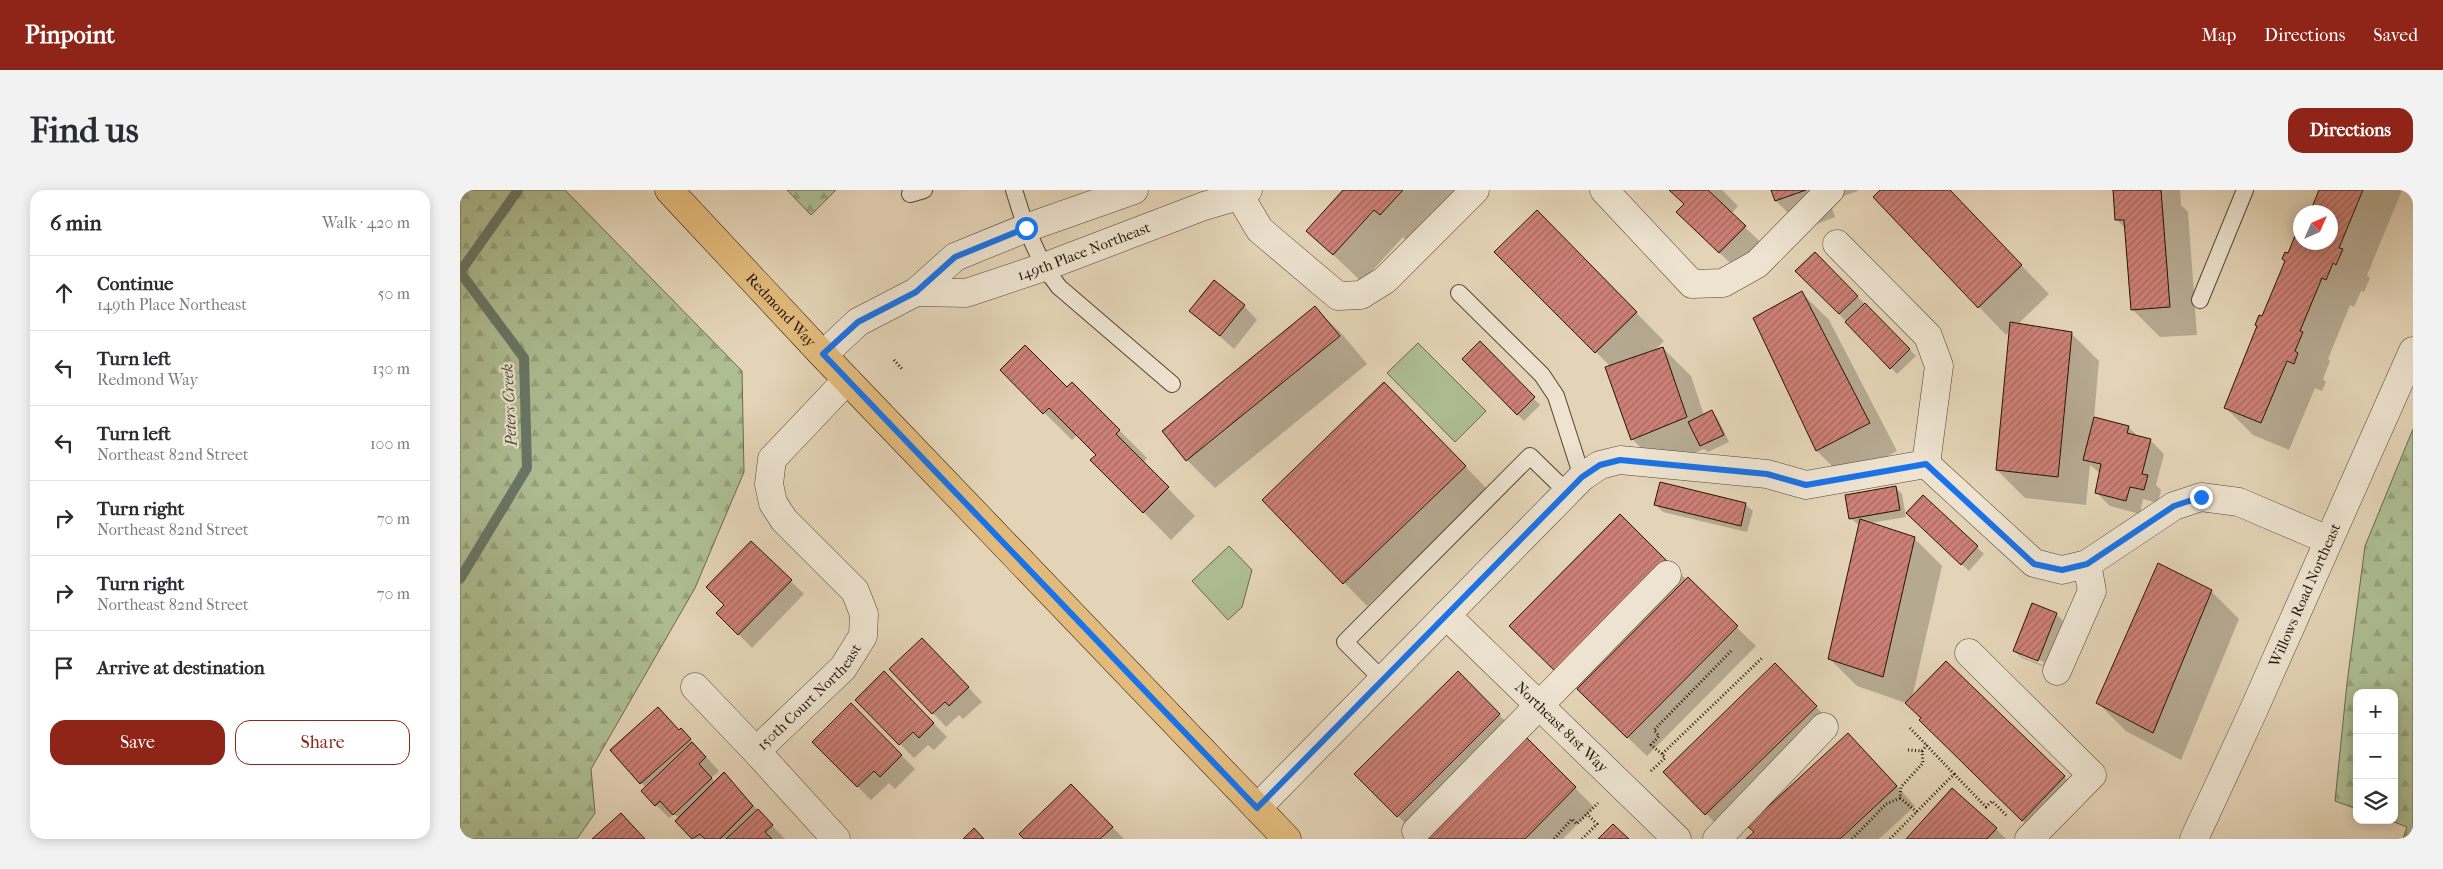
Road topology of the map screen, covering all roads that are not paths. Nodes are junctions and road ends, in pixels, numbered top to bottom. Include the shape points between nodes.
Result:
1 (669, 190) edge
2 (1014, 190) edge
3 (1134, 190) edge
4 (1475, 190) edge
5 (1604, 190) edge
6 (1830, 190) edge
7 (2244, 190) edge
8 (1241, 192) edge
9 (1026, 228) junction
10 (1837, 244) dead end
11 (1044, 267) junction
12 (916, 292) junction
13 (1459, 293) dead end
14 (2200, 300) dead end
15 (2413, 351) edge
16 (823, 354) junction
17 (847, 380) junction
18 (1172, 384) dead end
19 (1926, 464) junction
20 (1575, 485) junction
21 (2328, 540) junction
22 (2087, 564) junction
23 (1667, 575) dead end
24 (1446, 615) junction
25 (1969, 652) dead end
26 (2057, 671) dead end
27 (1382, 680) junction
28 (695, 687) dead end
29 (1540, 706) junction
30 (1824, 727) dead end
31 (756, 751) junction
32 (1257, 808) junction
33 (1416, 831) dead end
34 (2029, 838) edge
35 (836, 839) edge
36 (1288, 839) edge
37 (1677, 839) edge
38 (1717, 839) edge
39 (2194, 839) edge

1 - 16 main road, Redmond Way
2 - 9 lane
3 - 9 street, 149th Place Northeast
4 - 8 street via 1385,280 1361,295 1338,296 1260,230
5 - 6 street via 1692,284 1723,283 1757,264
7 - 14 lane
8 - 11 street, 149th Place Northeast
9 - 11 lane
9 - 12 street, 149th Place Northeast via 955,257
10 - 19 street via 1928,336 1939,366
11 - 12 street, 149th Place Northeast via 966,293
11 - 18 lane via 1059,287
12 - 16 street, 149th Place Northeast via 858,322
13 - 20 lane via 1542,375 1556,396
15 - 21 street, Willows Road Northeast
16 - 17 main road, Redmond Way
17 - 31 street, 150th Court Northeast via 772,459 769,484 773,503 784,520 855,591 864,614 863,636 843,668
17 - 32 main road, Redmond Way
19 - 20 street via 1806,485 1767,474 1620,460 1600,465
19 - 22 street via 2034,564 2062,570
20 - 24 street
20 - 27 lane via 1530,456 1523,462 1345,642
21 - 22 street via 2239,502 2201,497 2174,506
21 - 39 street, Willows Road Northeast
22 - 26 street via 2092,591
23 - 29 street
24 - 27 street
24 - 29 street, Northeast 81st Way
25 - 34 street via 2092,774
27 - 32 street
28 - 31 street
29 - 33 street
29 - 37 street, Northeast 81st Way
30 - 38 street
31 - 35 street, 150th Court Northeast
32 - 36 main road, Redmond Way

